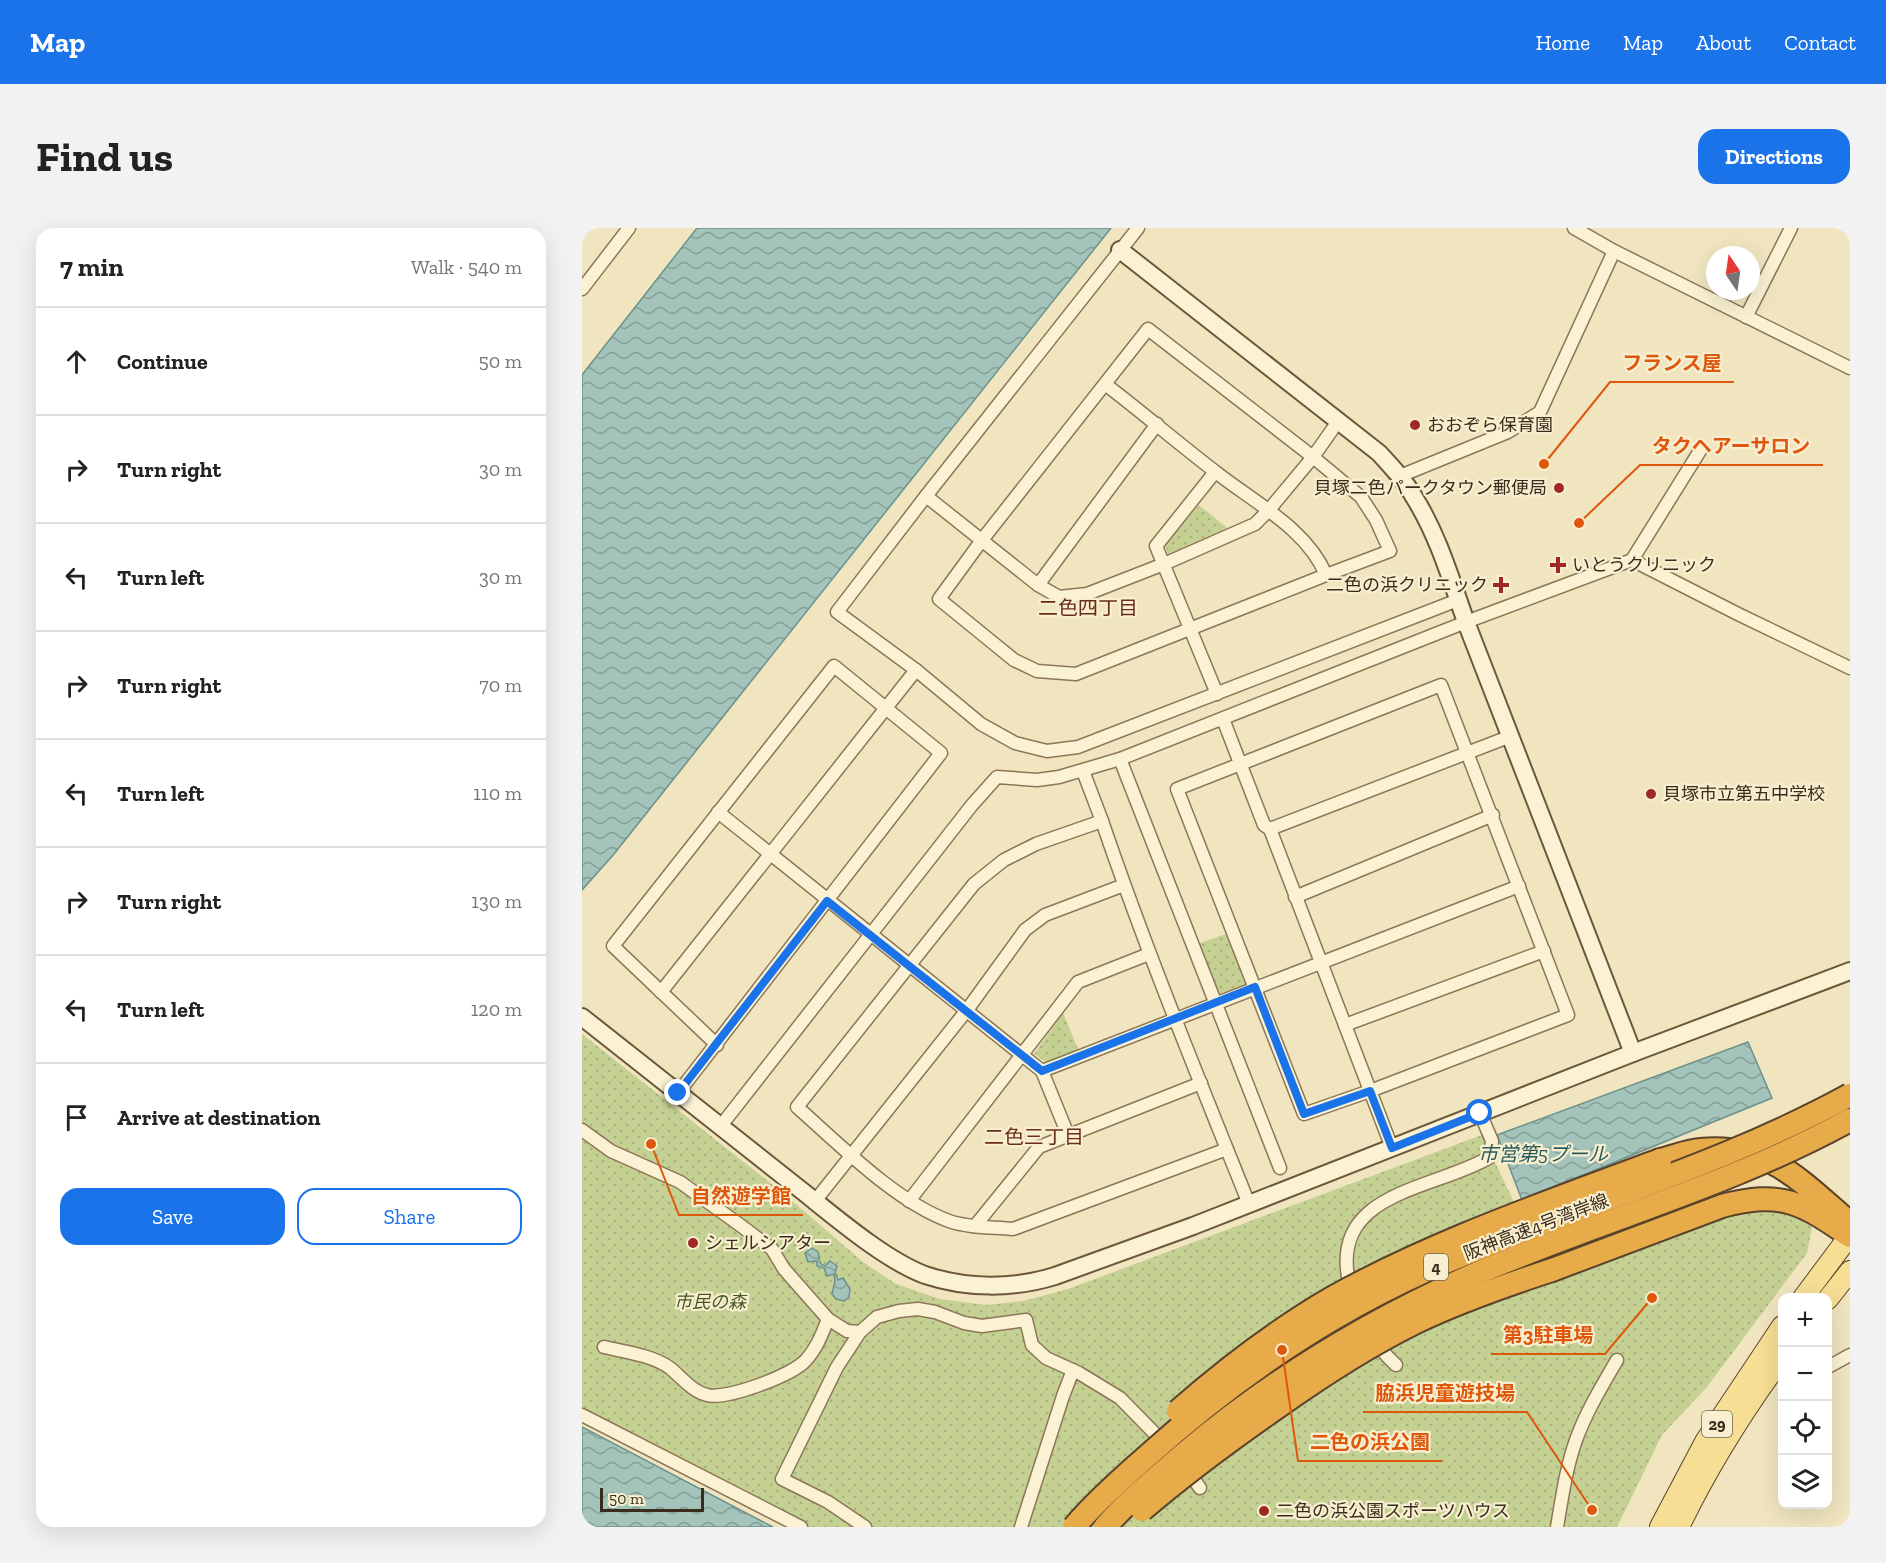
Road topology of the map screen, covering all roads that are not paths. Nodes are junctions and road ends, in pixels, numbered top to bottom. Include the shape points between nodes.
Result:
1 (629, 228) edge
2 (1137, 228) edge
3 (1574, 228) edge
4 (1791, 228) edge
5 (1120, 250) junction
6 (1614, 251) junction
7 (582, 289) edge
8 (1746, 317) junction
9 (1850, 368) edge
10 (1105, 384) junction
11 (1339, 420) junction
12 (1157, 424) junction
13 (1701, 449) dead end
14 (1313, 457) junction
15 (1215, 472) junction
16 (1400, 477) junction
17 (926, 496) junction
18 (1268, 512) junction
19 (982, 540) junction
20 (1632, 560) junction
21 (1164, 564) junction
22 (1326, 575) junction
23 (1038, 585) junction
24 (1458, 600) junction
25 (1466, 622) junction
26 (1189, 629) junction
27 (1850, 668) edge
28 (916, 670) junction
29 (1217, 694) junction
30 (886, 708) junction
31 (1223, 719) junction
32 (1511, 736) junction
33 (1468, 752) junction
34 (1120, 759) junction
35 (1240, 764) junction
36 (1083, 771) junction
37 (718, 812) junction
38 (1492, 815) junction
39 (1102, 821) junction
40 (1270, 829) junction
41 (771, 853) junction
42 (1124, 885) junction
43 (1519, 886) junction
44 (1295, 897) junction
45 (827, 901) junction
46 (870, 934) junction
47 (1544, 951) junction
48 (1149, 954) junction
49 (1321, 962) junction
50 (910, 966) junction
51 (1850, 971) edge
52 (1255, 987) junction
53 (661, 992) junction
54 (1215, 1003) junction
55 (967, 1010) junction
56 (582, 1017) edge
57 (1176, 1019) junction
58 (1345, 1025) junction
59 (717, 1045) junction
60 (1633, 1053) junction
61 (1022, 1055) junction
62 (1042, 1071) junction
63 (1201, 1083) junction
64 (1370, 1091) junction
65 (678, 1093) junction
66 (1850, 1095) edge
67 (1480, 1113) junction
68 (1850, 1120) edge
69 (720, 1127) junction
70 (582, 1130) edge
71 (1068, 1135) junction
72 (1392, 1148) junction
73 (1227, 1149) junction
74 (852, 1156) junction
75 (1280, 1168) dead end
76 (815, 1201) junction
77 (909, 1201) junction
78 (1249, 1204) junction
79 (975, 1226) junction
80 (1850, 1233) edge
81 (1850, 1271) edge
82 (1807, 1293) edge
83 (1832, 1293) edge
84 (828, 1319) junction
85 (860, 1332) junction
86 (1778, 1346) edge
87 (604, 1347) dead end
88 (1850, 1355) edge
89 (1617, 1360) dead end
90 (1832, 1364) edge
91 (1396, 1365) dead end
92 (1774, 1365) edge
93 (1073, 1370) junction
94 (582, 1415) edge
95 (1200, 1488) dead end
96 (801, 1527) edge
97 (865, 1527) edge
98 (1021, 1527) edge
99 (1068, 1527) edge
100 (1074, 1527) edge
101 (1105, 1527) edge
102 (1122, 1527) edge
103 (1557, 1527) edge
104 (1650, 1527) edge
105 (1660, 1527) edge
106 (1681, 1527) edge

1 - 7 street
2 - 5 street
3 - 6 street
4 - 8 street
5 - 11 street
5 - 17 street
6 - 8 street
6 - 16 street via 1540,412 1508,432
8 - 9 street
10 - 12 street
10 - 14 street via 1148,329
10 - 19 street
11 - 14 street
11 - 16 street via 1379,453
12 - 15 street
12 - 23 street
13 - 20 street
14 - 18 street
14 - 22 street via 1361,497 1390,551
15 - 18 street
15 - 21 street via 1156,546
16 - 24 street via 1415,497 1445,561
17 - 19 street
17 - 28 street via 837,612
18 - 21 street via 1255,524
18 - 22 street via 1296,533 1317,556
19 - 23 street
19 - 26 street via 939,599 1014,660 1036,670 1076,674
20 - 25 street
20 - 27 street
21 - 23 street via 1087,594 1059,597
21 - 26 street
22 - 26 street
24 - 25 street
24 - 29 street
25 - 31 street
25 - 32 street
26 - 29 street
28 - 29 street via 981,724 1015,743 1047,751 1078,747
28 - 30 street
30 - 37 street via 834,666
30 - 41 street
30 - 45 street via 941,753
31 - 34 street
31 - 35 street
32 - 33 street
32 - 60 street
33 - 35 street via 1441,685
33 - 38 street
33 - 40 street
34 - 36 street
34 - 54 street
35 - 40 street via 1264,825
35 - 52 street via 1177,789
36 - 39 street
36 - 46 street via 1037,780 997,777
37 - 41 street
37 - 53 street via 613,946
38 - 43 street
38 - 44 street
39 - 42 street
39 - 50 street via 1036,844 1004,860 974,884
40 - 44 street
41 - 45 street
41 - 53 street
42 - 48 street
42 - 55 street via 1045,915 1025,930
43 - 47 street
43 - 49 street
44 - 49 street
45 - 46 street
45 - 59 street
46 - 50 street
46 - 69 street
47 - 58 street
47 - 64 street via 1568,1015
48 - 57 street
48 - 61 street via 1078,982
49 - 52 street
49 - 58 street
50 - 55 street
50 - 74 street via 797,1107
51 - 60 street
52 - 54 street
52 - 64 street via 1304,1114
53 - 59 street
54 - 57 street
54 - 75 street
55 - 61 street
55 - 74 street
56 - 65 street
57 - 62 street
57 - 63 street
58 - 64 street
59 - 65 street
60 - 67 street
61 - 62 street
61 - 77 street
62 - 71 street
63 - 71 street
63 - 73 street
64 - 72 street
65 - 69 street
66 - 100 highway, 阪神高速4号湾岸線 / 4, bridge via 1711,1160 1462,1254 1348,1311 1296,1341 1182,1425
67 - 72 street
67 - 91 street via 1492,1141 1490,1156 1396,1195 1368,1212 1350,1236 1346,1266 1351,1293 1381,1352
68 - 101 highway, 阪神高速4号湾岸線 / 4, bridge via 1717,1182 1474,1275 1361,1330 1256,1396 1154,1479
69 - 76 street
70 - 84 street via 611,1151 680,1182 772,1249 784,1269
71 - 79 street via 1039,1147
72 - 78 street
73 - 78 street
73 - 79 street via 1013,1229
74 - 76 street
74 - 77 street
76 - 78 street via 908,1268 950,1281 997,1286 1055,1276
77 - 79 street via 951,1222
80 - 82 main road
80 - 99 highway, bridge via 1788,1169 1765,1158 1720,1149 1660,1160 1417,1255 1332,1299 1205,1387 1121,1466
80 - 102 highway, bridge via 1793,1203 1776,1198 1743,1200 1462,1301 1415,1322 1334,1368 1252,1425
81 - 83 main road
84 - 85 street via 846,1331
84 - 87 street via 816,1347 804,1362 758,1384 720,1395 707,1395 695,1389 668,1367 643,1356
85 - 93 street via 877,1317 899,1311 935,1312 982,1326 1026,1320 1032,1345 1046,1358
85 - 97 street via 837,1367 782,1479 828,1502
86 - 92 main road, 29
88 - 90 street
89 - 103 street via 1576,1439
92 - 104 street via 1712,1415
92 - 105 main road, 29 via 1706,1440
92 - 106 main road, 29 via 1721,1448
93 - 95 street via 1120,1398 1176,1455
93 - 98 street
94 - 96 street

